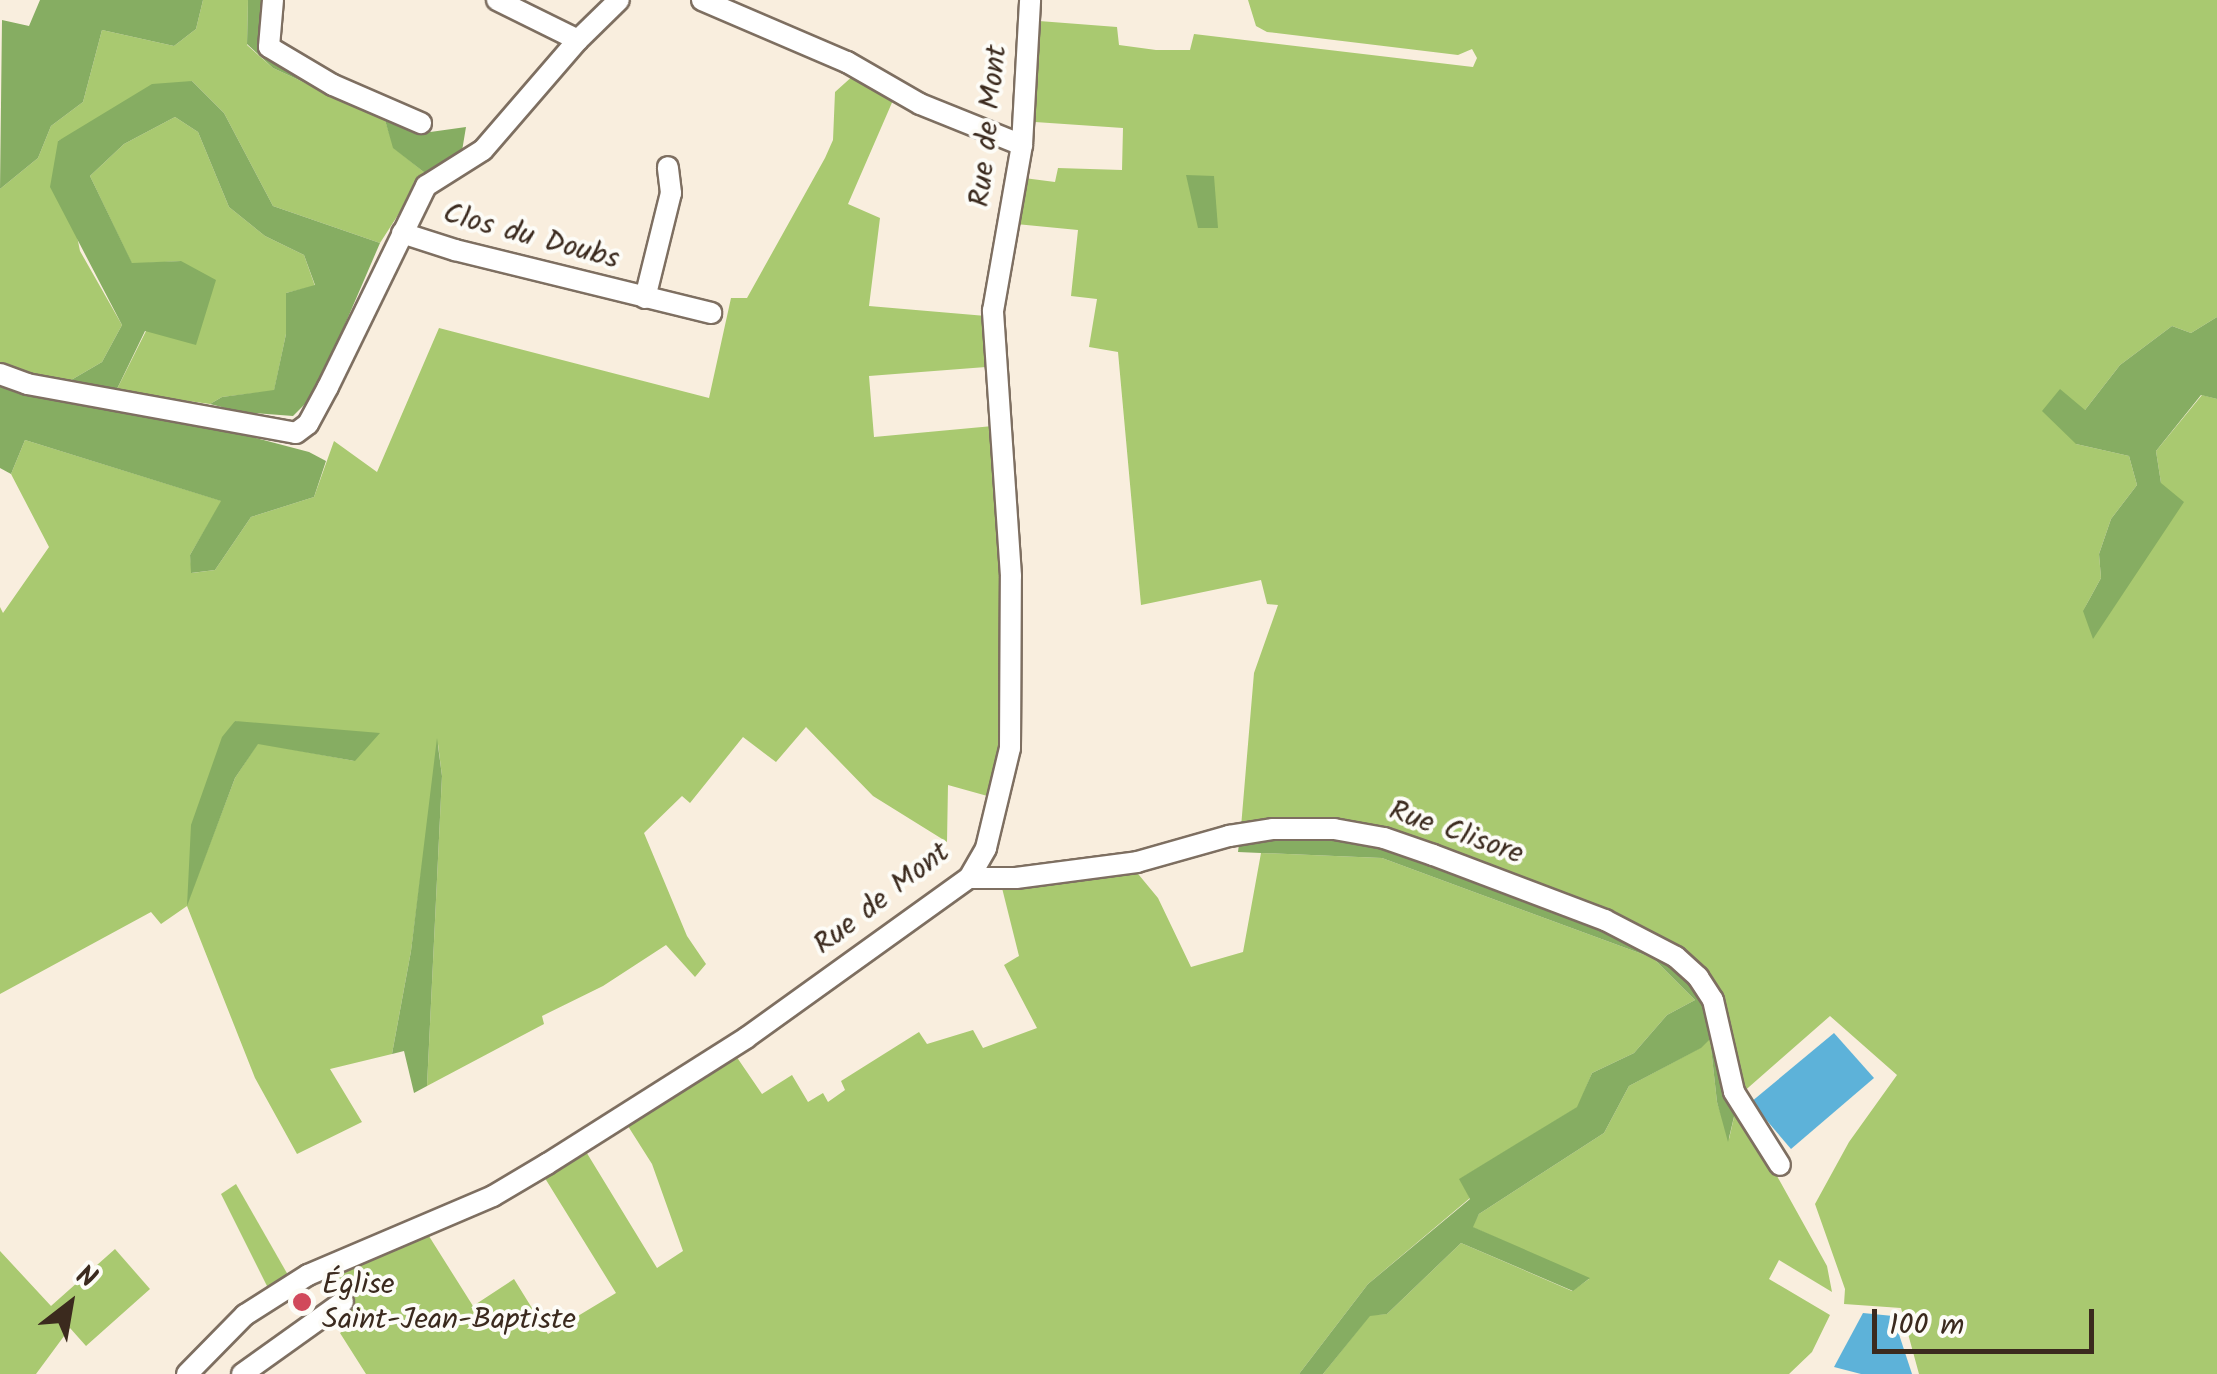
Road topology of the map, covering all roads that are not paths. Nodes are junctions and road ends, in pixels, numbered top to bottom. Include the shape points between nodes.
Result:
1 (273, 0) edge
2 (498, 0) edge
3 (618, 0) edge
4 (702, 0) edge
5 (1030, 0) edge
6 (578, 40) junction
7 (421, 123) dead end
8 (1022, 145) junction
9 (668, 167) dead end
10 (402, 233) junction
11 (645, 298) junction
12 (711, 313) dead end
13 (0, 374) edge
14 (969, 878) junction
15 (1780, 1165) dead end
16 (343, 1302) dead end
17 (187, 1374) edge
18 (242, 1374) edge

1 - 7 street via 268,48
2 - 6 street
3 - 6 street
4 - 8 street via 848,62 908,99
5 - 8 street, Rue de Mont
6 - 10 street via 483,150 426,186
8 - 14 street, Rue de Mont via 993,311 1011,576 1010,748 986,848
9 - 11 street, Clos du Doubs via 671,194
10 - 11 street, Clos du Doubs
10 - 13 street via 321,400 296,433
11 - 12 street, Clos du Doubs
14 - 15 street, Rue Clisore via 1136,862 1273,829 1334,829 1417,849 1604,920 1676,957 1712,1000 1734,1092
14 - 17 street, Rue de Mont via 746,1038 547,1164 493,1196 308,1275 246,1315
16 - 18 street

